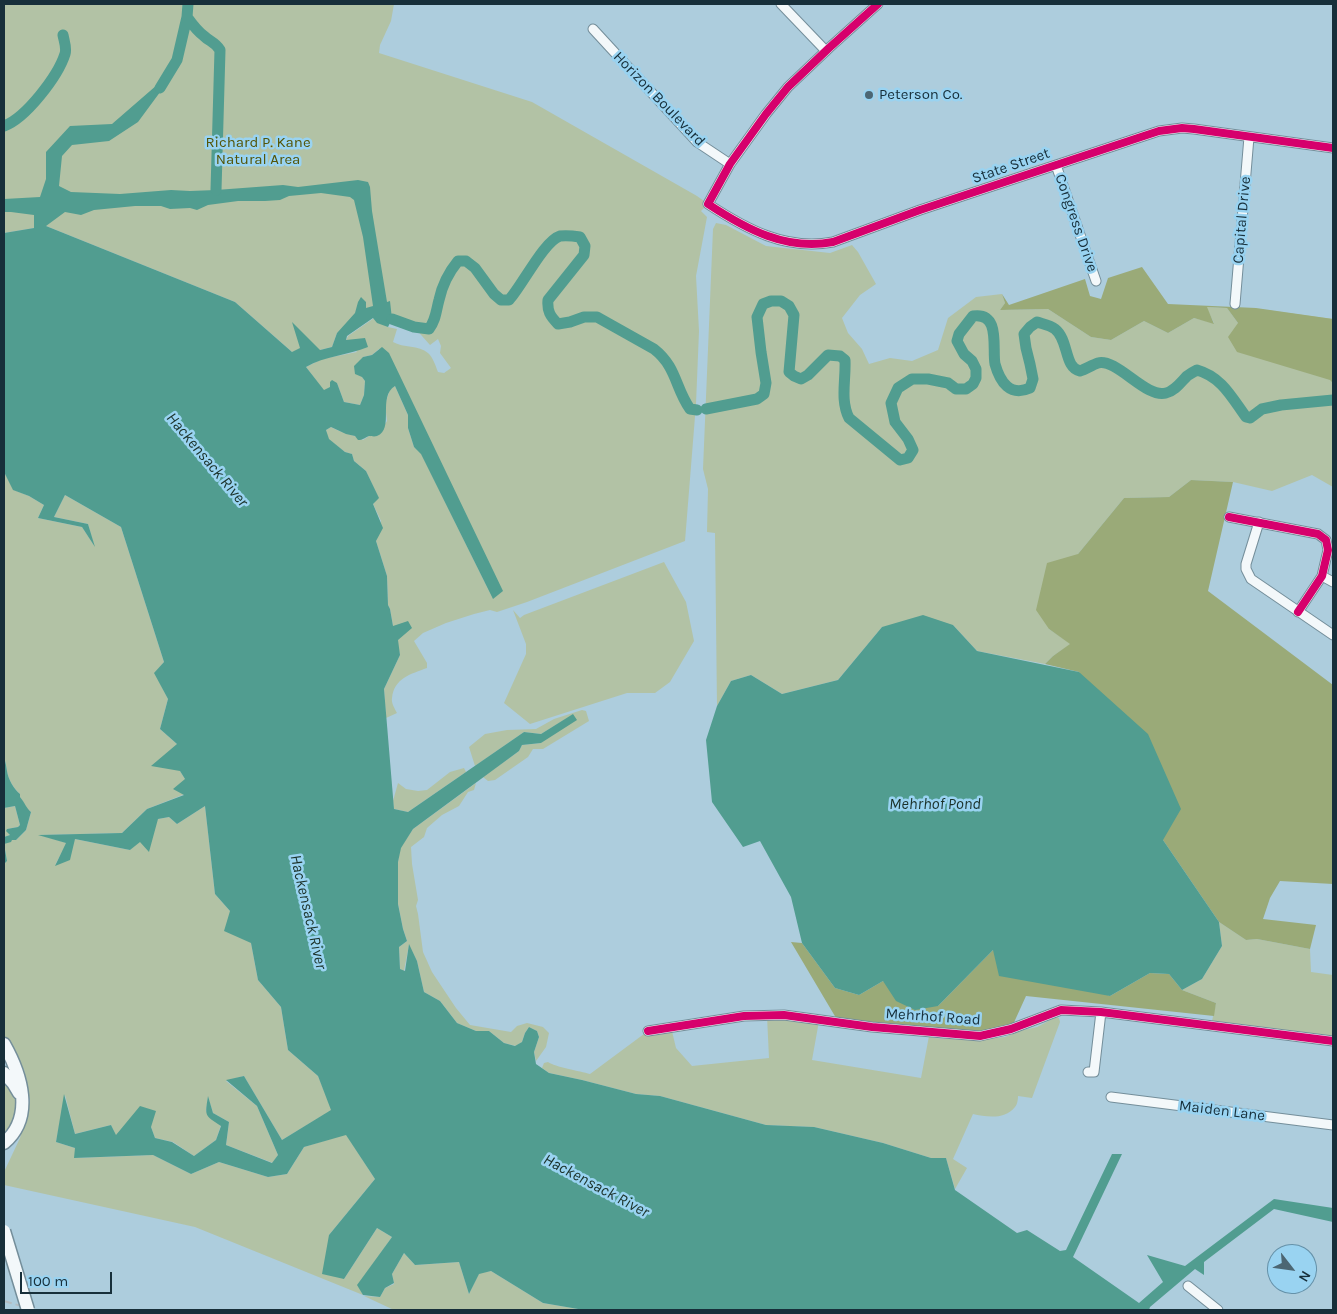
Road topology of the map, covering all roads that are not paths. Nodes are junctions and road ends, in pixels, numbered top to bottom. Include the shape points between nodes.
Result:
1 (781, 4) edge
2 (878, 4) edge
3 (593, 29) dead end
4 (826, 51) junction
5 (1249, 137) junction
6 (1333, 148) edge
7 (730, 164) junction
8 (1056, 165) junction
9 (1096, 281) dead end
10 (1235, 304) dead end
11 (1229, 517) dead end
12 (1259, 522) junction
13 (1322, 576) junction
14 (1333, 582) edge
15 (1298, 612) junction
16 (1333, 636) edge
17 (1101, 1012) junction
18 (648, 1031) dead end
19 (1333, 1042) edge
20 (4, 1044) edge
21 (1088, 1072) dead end
22 (4, 1073) edge
23 (1111, 1097) dead end
24 (22, 1100) junction
25 (1333, 1125) edge
26 (4, 1143) edge
27 (4, 1231) edge
28 (4, 1260) edge
29 (1188, 1286) dead end
30 (19, 1310) edge
31 (28, 1310) edge
32 (1218, 1310) edge

1 - 4 street
2 - 4 street
3 - 7 street, Horizon Boulevard via 697,142
4 - 7 street via 788,87
5 - 6 street, State Street
5 - 8 street, State Street via 1170,129
5 - 10 street, Capital Drive
7 - 8 street, State Street via 708,204 760,234 812,244 833,242
8 - 9 street, Congress Drive
11 - 12 street
12 - 13 street via 1322,536 1328,550
12 - 15 street via 1246,564 1248,574 1255,583
13 - 14 street
13 - 15 street
15 - 16 street
17 - 18 street, Mehrhof Road via 1061,1010 1011,1029 980,1036 784,1015 744,1016
17 - 19 street, Mehrhof Road
17 - 21 street via 1094,1072
20 - 24 highway via 17,1071
22 - 24 highway via 16,1086
23 - 25 street, Maiden Lane
24 - 26 highway via 18,1124
27 - 31 highway, bridge
28 - 30 highway
29 - 32 street

